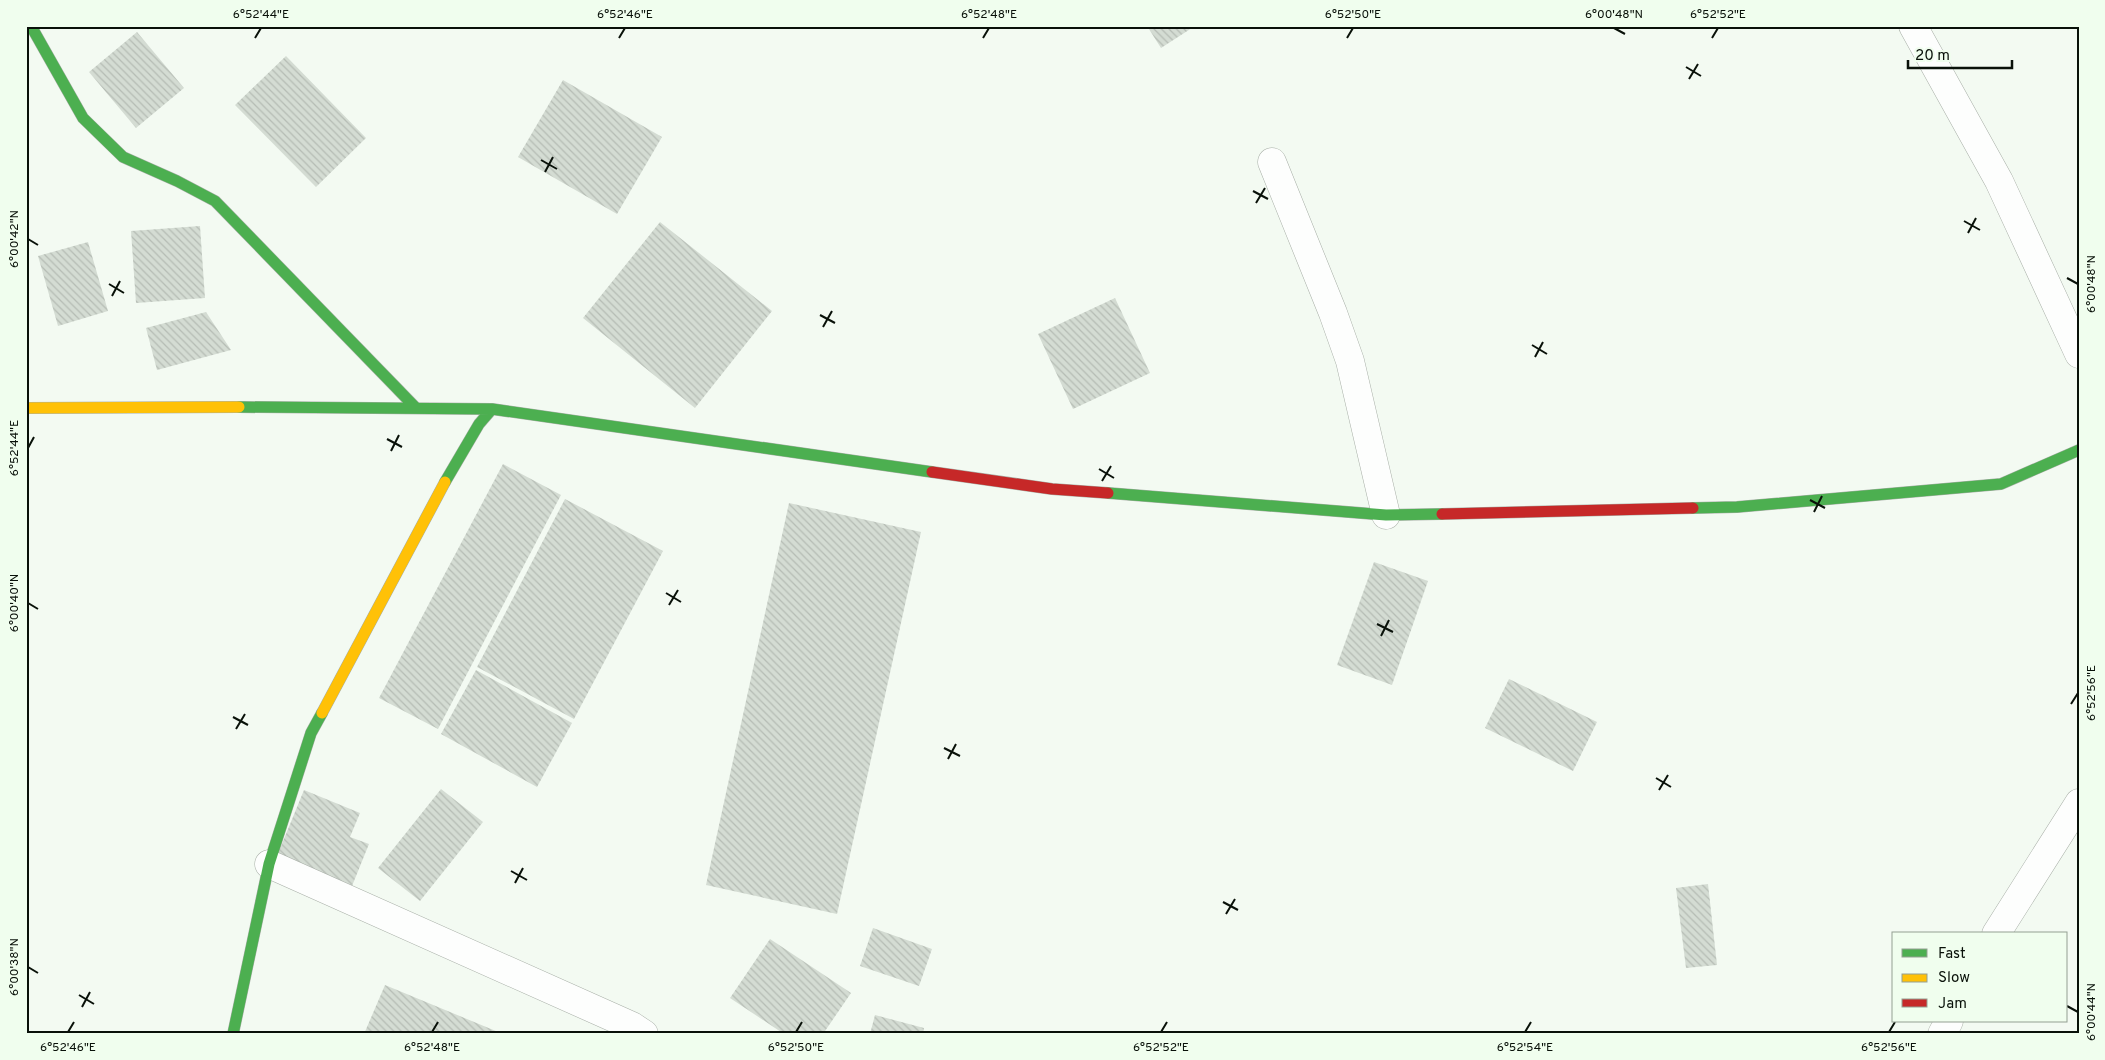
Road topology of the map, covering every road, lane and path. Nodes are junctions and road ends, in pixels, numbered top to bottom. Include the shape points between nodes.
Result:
1 (31, 26) edge
2 (1912, 26) edge
3 (1272, 162) dead end
4 (2079, 354) edge
5 (26, 408) edge
6 (416, 408) junction
7 (492, 409) junction
8 (2079, 450) edge
9 (1386, 515) junction
10 (2079, 803) edge
11 (269, 864) junction
12 (1997, 932) edge
13 (1948, 1022) edge
14 (233, 1034) edge
15 (644, 1034) edge
16 (1942, 1034) edge

1 - 6 street via 83,118 123,157 215,201
2 - 4 street via 1999,181
3 - 9 street via 1350,361
5 - 6 street
6 - 7 street
7 - 9 street via 1052,489
7 - 11 street via 479,424 436,496 311,733
8 - 9 street via 2001,484 1982,486 1737,508
10 - 12 street
11 - 14 street
11 - 15 street
13 - 16 street

